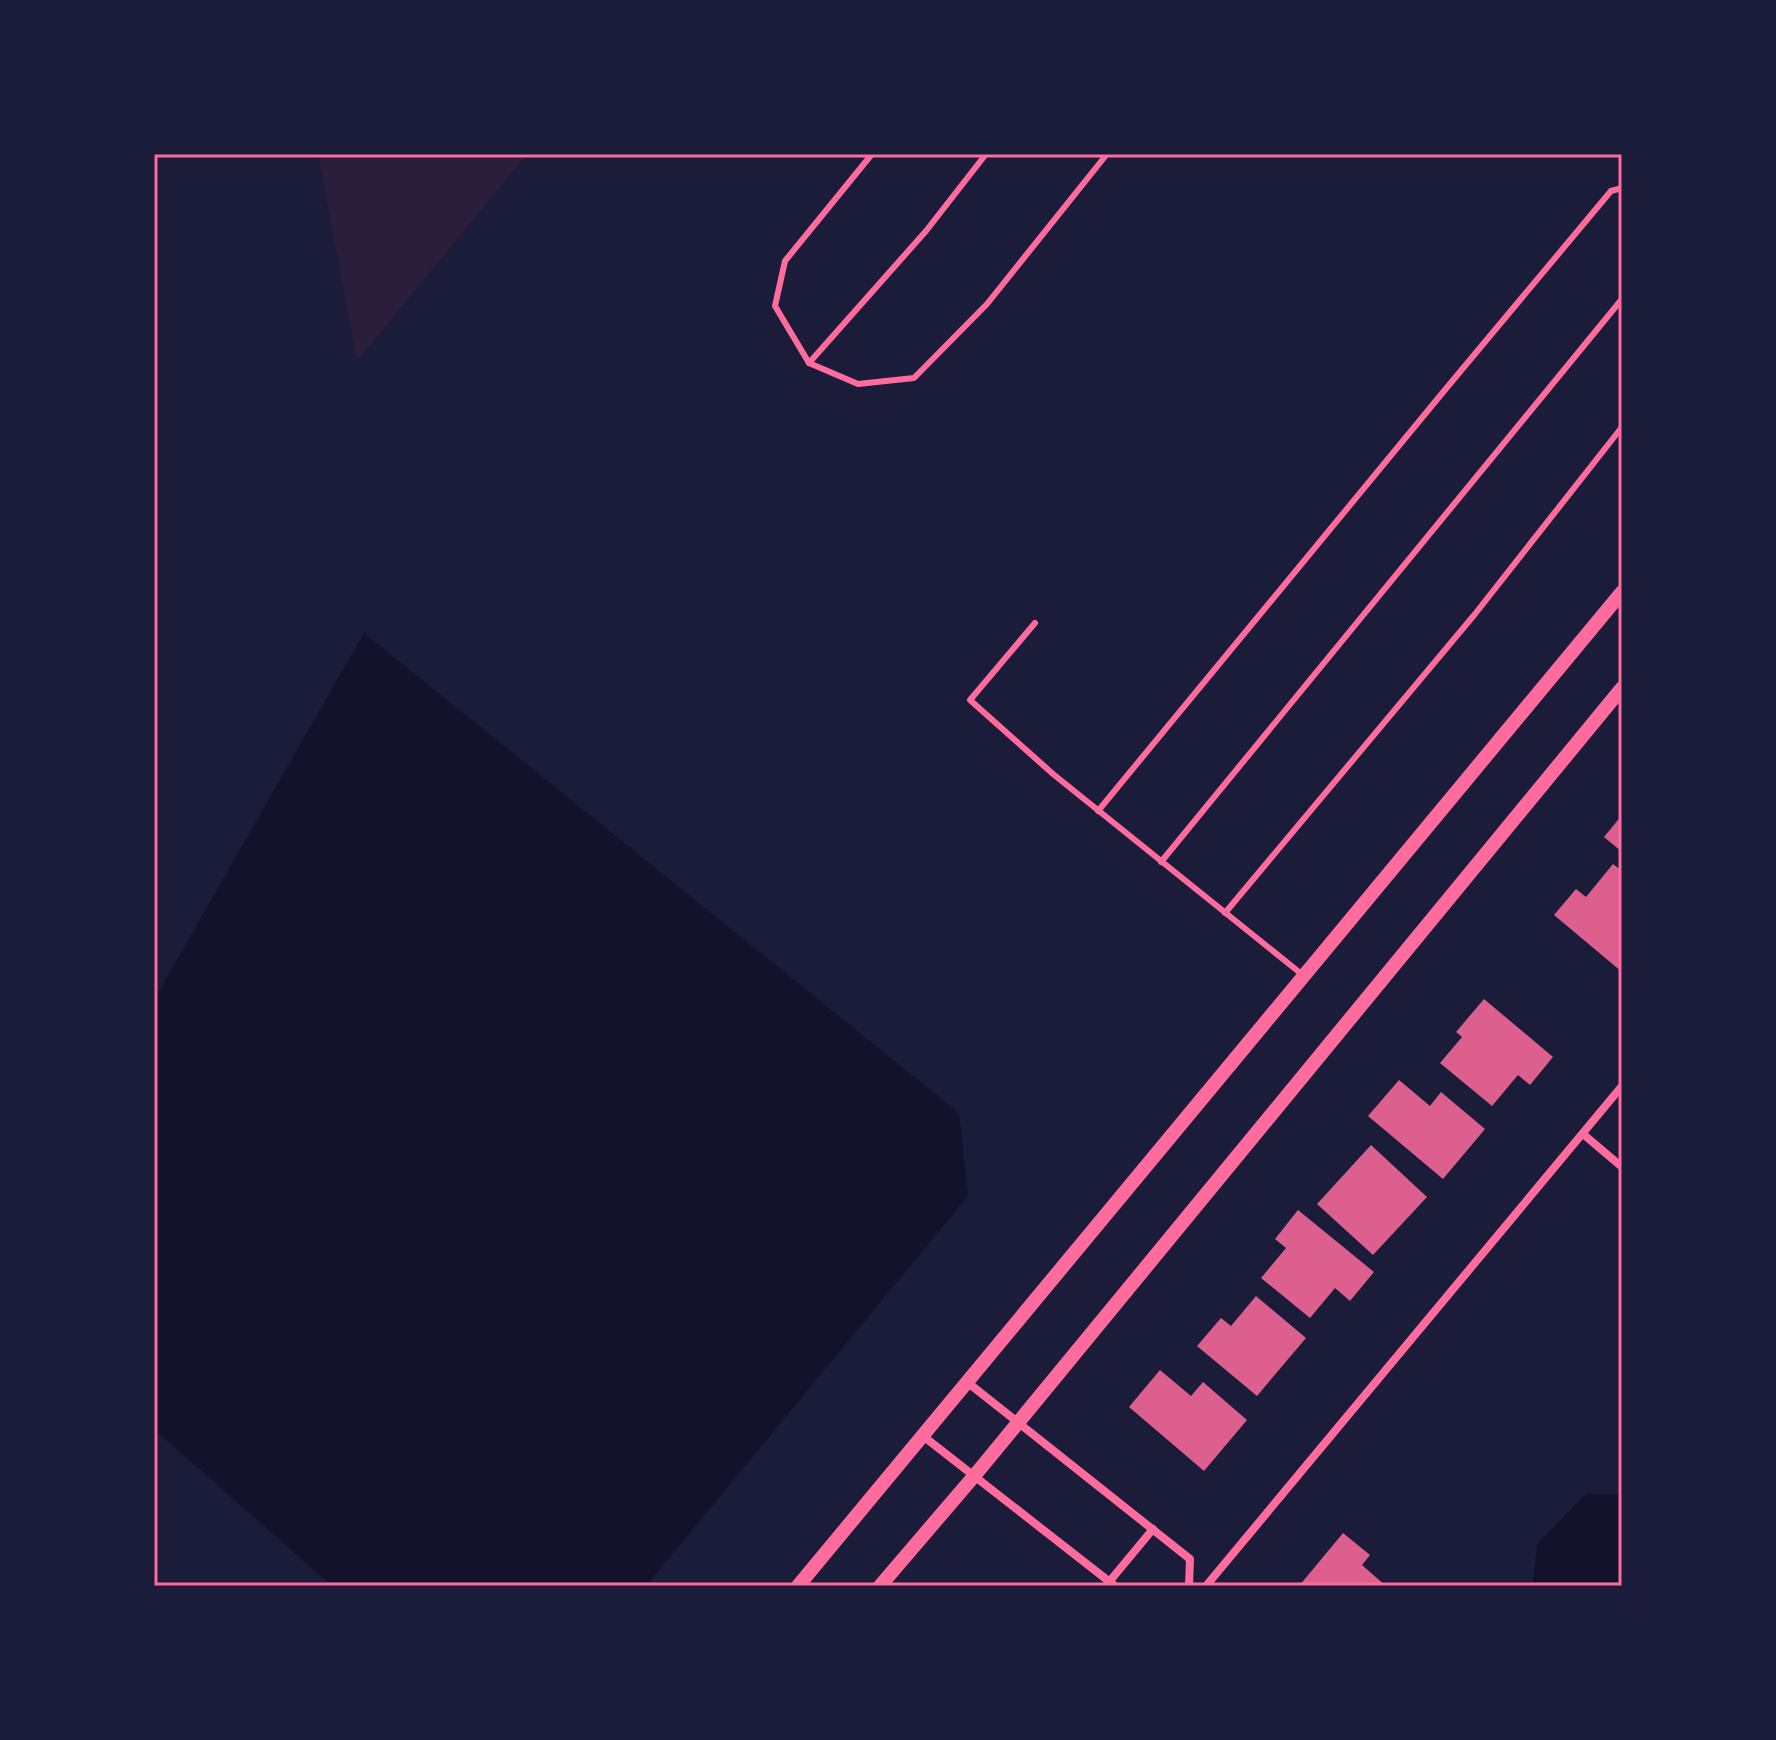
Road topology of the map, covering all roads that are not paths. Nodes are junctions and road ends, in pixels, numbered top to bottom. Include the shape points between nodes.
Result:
1 (872, 154) edge
2 (986, 154) edge
3 (1107, 154) edge
4 (1622, 188) edge
5 (1622, 299) edge
6 (809, 363) junction
7 (1622, 427) edge
8 (1622, 592) edge
9 (1035, 623) dead end
10 (1622, 688) edge
11 (1098, 811) junction
12 (1161, 862) junction
13 (1225, 913) junction
14 (1304, 976) junction
15 (1622, 1086) edge
16 (1583, 1134) junction
17 (1622, 1167) edge
18 (967, 1382) junction
19 (1019, 1422) junction
20 (923, 1436) junction
21 (975, 1475) junction
22 (1153, 1529) junction
23 (1112, 1584) edge
24 (798, 1586) edge
25 (880, 1586) edge
26 (1189, 1586) edge
27 (1206, 1586) edge

1 - 6 lane via 785,261 775,306
2 - 6 lane
3 - 6 lane via 987,304 914,378 858,384
4 - 11 lane via 1611,191
5 - 12 lane
7 - 13 lane via 1475,614
8 - 14 street
9 - 11 lane via 970,700
10 - 19 street
11 - 12 lane
12 - 13 lane
13 - 14 lane
14 - 18 street
15 - 16 street
16 - 17 street
16 - 27 street
18 - 19 street
18 - 20 street
19 - 21 street
19 - 22 street
20 - 21 street
20 - 24 street
21 - 23 street
21 - 25 street
22 - 23 street
22 - 26 street via 1190,1559

